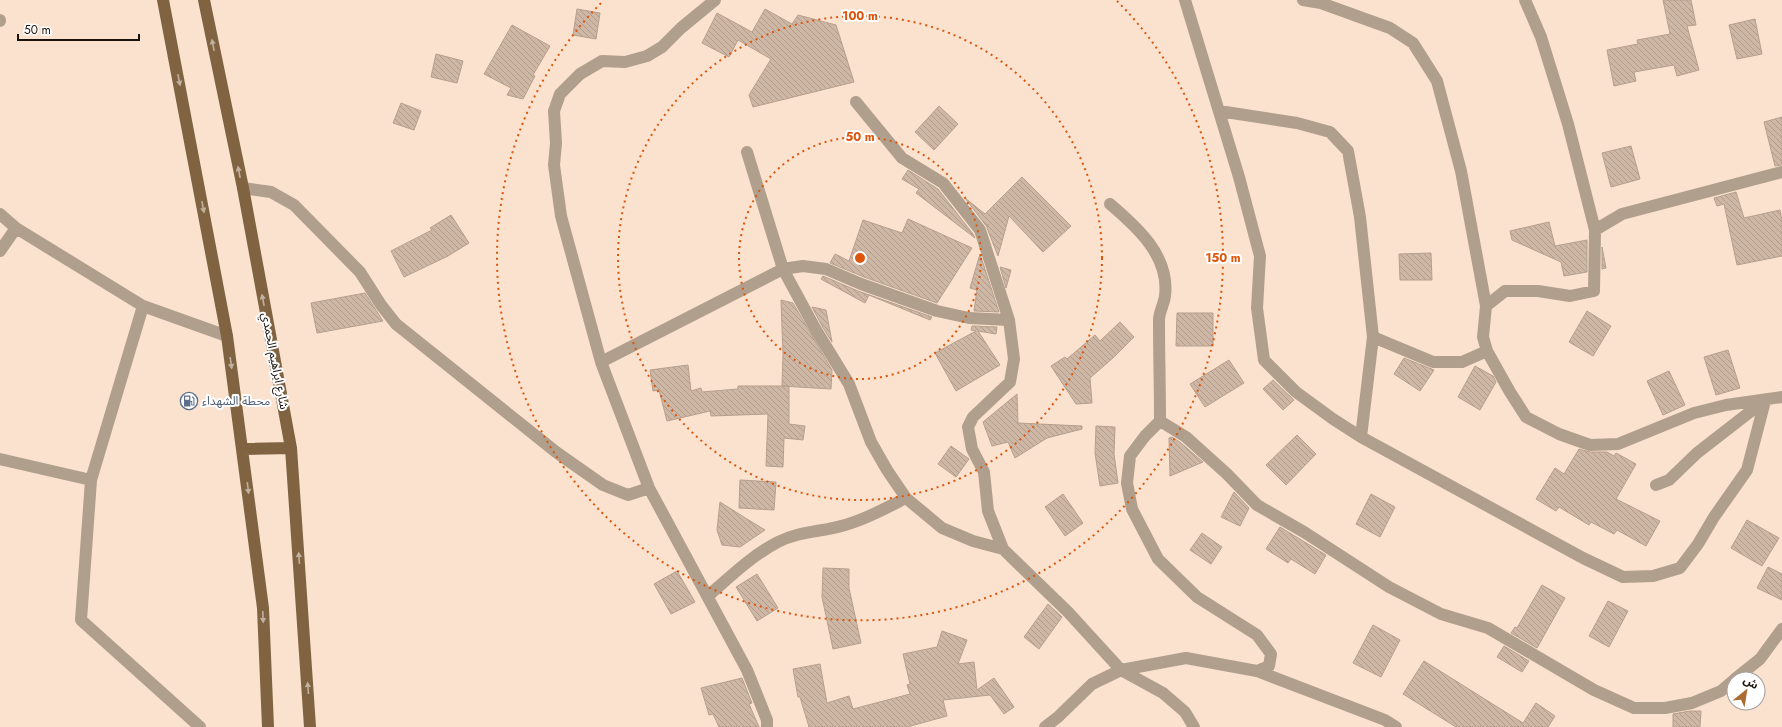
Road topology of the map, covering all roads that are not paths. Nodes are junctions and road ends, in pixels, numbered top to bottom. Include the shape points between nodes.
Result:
1 (163, 0) edge
2 (204, 0) edge
3 (715, 0) edge
4 (1185, 0) edge
5 (1303, 0) edge
6 (1525, 0) edge
7 (856, 102) dead end
8 (1219, 111) junction
9 (747, 152) dead end
10 (1782, 172) edge
11 (243, 188) junction
12 (1110, 204) dead end
13 (0, 214) edge
14 (16, 228) junction
15 (1595, 230) junction
16 (0, 251) edge
17 (783, 268) junction
18 (143, 306) junction
19 (1486, 306) junction
20 (1009, 320) junction
21 (227, 336) junction
22 (1374, 336) junction
23 (1487, 351) junction
24 (601, 362) junction
25 (1782, 397) edge
26 (1765, 401) junction
27 (1160, 421) junction
28 (1361, 437) junction
29 (291, 448) junction
30 (243, 450) junction
31 (0, 459) edge
32 (91, 480) junction
33 (1656, 485) dead end
34 (649, 488) junction
35 (906, 498) junction
36 (1003, 549) junction
37 (708, 596) junction
38 (1782, 629) edge
39 (1121, 670) junction
40 (1257, 671) junction
41 (1746, 671) edge
42 (1726, 687) edge
43 (200, 727) edge
44 (268, 727) edge
45 (310, 727) edge
46 (767, 727) edge
47 (1045, 727) edge
48 (1194, 727) edge
49 (1396, 727) edge

1 -> 21 main road
11 -> 2 main road, شارع ابراهيم الحمدي
3 - 24 street via 662,47 648,56 625,62 602,61 580,74 560,94 554,111 554,165 561,216
4 - 8 street
5 - 19 street via 1321,3 1390,28 1413,43 1437,81 1461,171
6 - 15 street via 1541,36
7 - 20 street via 902,158 943,182 980,230
8 - 22 street via 1297,123 1330,132 1348,150 1360,217
8 - 28 street via 1260,256 1257,308 1264,360 1296,392
9 - 17 street
10 - 15 street via 1622,214
29 -> 11 main road, شارع ابراهيم الحمدي
11 - 34 street via 271,192 294,205 360,272 396,324 556,452 604,485 628,495
12 - 27 street via 1136,227 1158,255 1165,278 1165,296 1159,317
13 - 14 street
14 - 16 street
14 - 18 street
15 - 19 street via 1594,291 1570,296 1538,291 1505,291
17 - 20 street via 802,266 826,269 937,311 969,318
17 - 24 street
17 - 35 street via 849,384 871,442
18 - 21 street
18 - 32 street
19 - 23 street via 1483,337
20 - 36 street via 1014,358 1010,382 973,417 968,426 972,449 984,472 988,510
21 -> 30 main road
22 - 23 street via 1433,362 1462,362
22 - 28 street
23 - 26 street via 1526,417 1559,434 1590,445 1618,444 1694,413 1726,405
24 - 34 street
25 - 26 street
26 - 28 street via 1747,470 1680,568 1653,576 1623,577 1610,571
26 - 33 street via 1697,454 1669,480
27 - 40 street via 1130,456 1127,483 1132,509 1158,558 1197,598 1257,635 1271,654 1269,666
27 - 42 street via 1186,437 1257,505 1389,587 1441,614 1488,628 1594,690 1634,708 1665,708 1692,703
29 - 30 main road
45 -> 29 main road, شارع ابراهيم الحمدي
30 -> 44 main road via 263,608
31 - 32 street
32 - 43 street via 81,620
34 - 37 street
35 - 36 street via 942,528 973,541
35 - 37 street via 865,519 843,526 807,531 778,542 749,560
36 - 39 street via 1068,612
37 - 46 street via 746,670 767,720
38 - 41 street via 1760,659
39 - 40 street via 1186,658
39 - 47 street via 1092,684
39 - 48 street via 1163,693 1185,712
40 - 49 street via 1385,720

